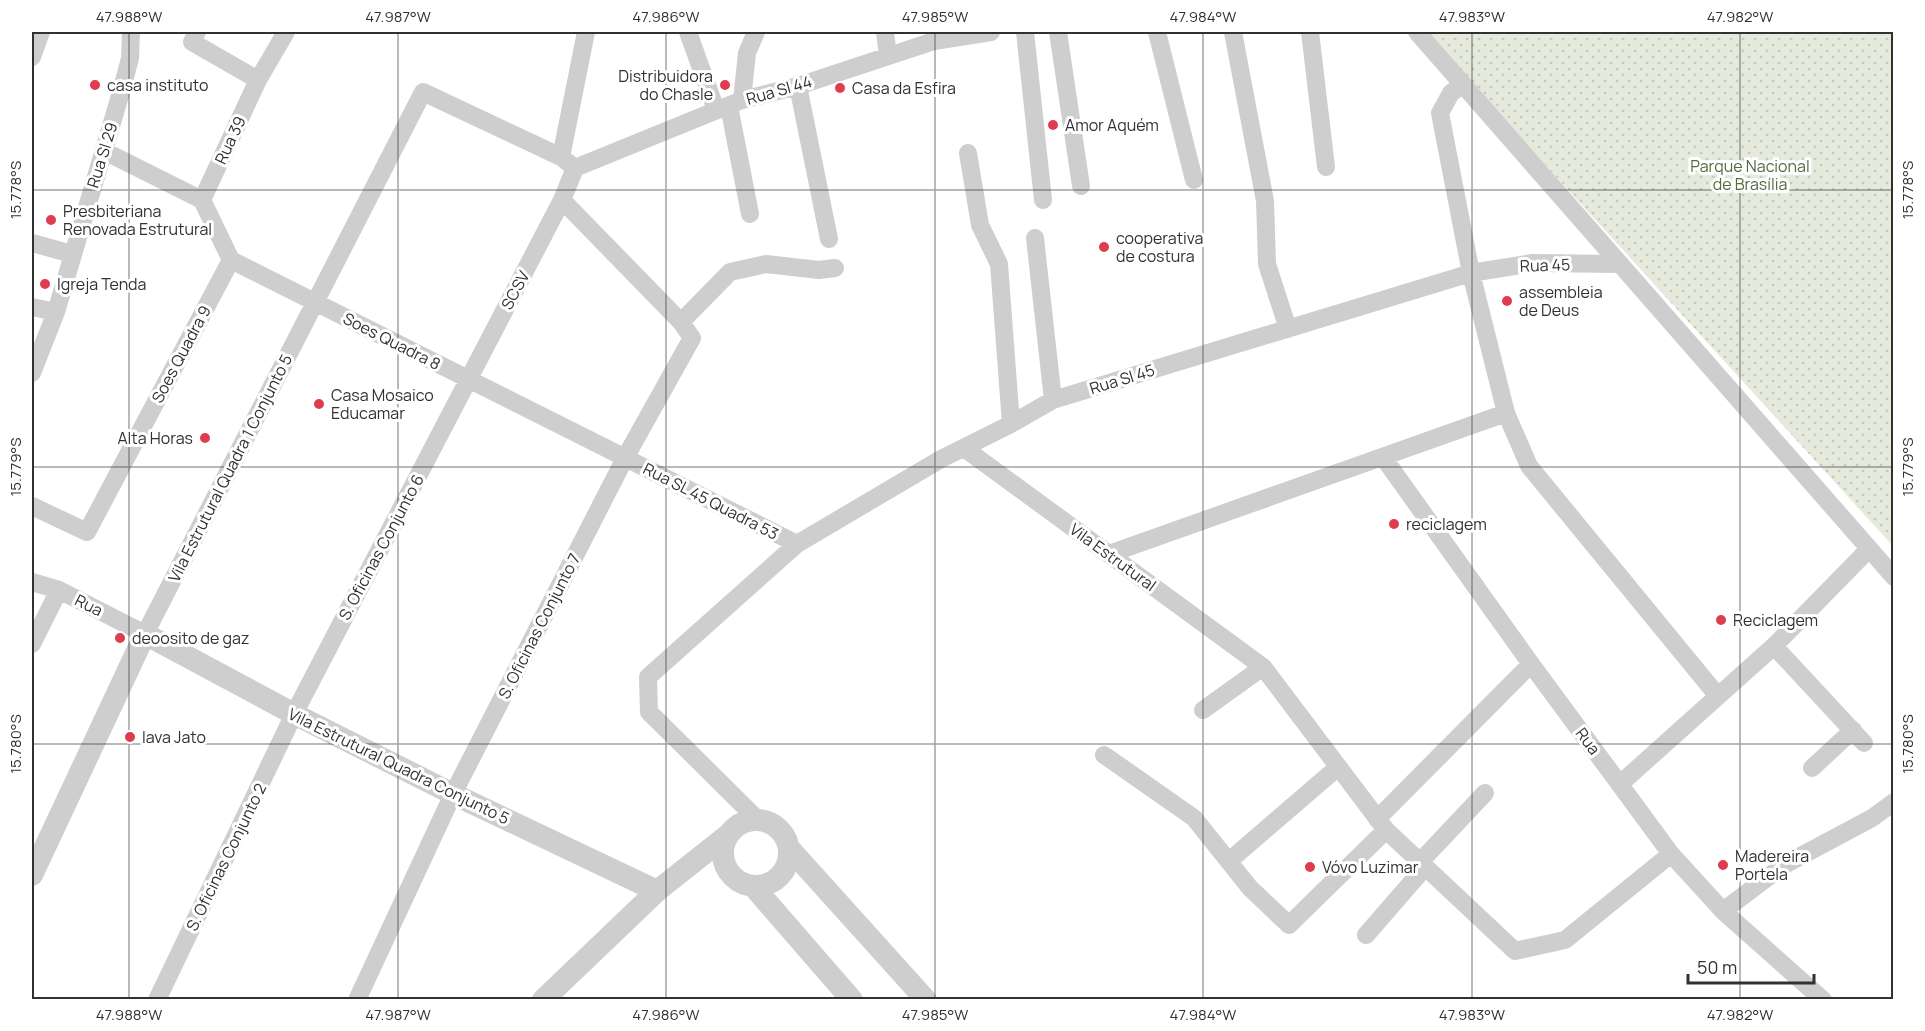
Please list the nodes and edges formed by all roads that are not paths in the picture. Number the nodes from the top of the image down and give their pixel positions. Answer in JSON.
{"nodes":[{"id":1,"x":41,"y":32,"type":"edge"},
{"id":2,"x":131,"y":32,"type":"edge"},
{"id":3,"x":196,"y":32,"type":"edge"},
{"id":4,"x":286,"y":32,"type":"edge"},
{"id":5,"x":586,"y":32,"type":"edge"},
{"id":6,"x":688,"y":32,"type":"edge"},
{"id":7,"x":756,"y":32,"type":"edge"},
{"id":8,"x":885,"y":32,"type":"edge"},
{"id":9,"x":991,"y":32,"type":"edge"},
{"id":10,"x":1025,"y":32,"type":"edge"},
{"id":11,"x":1058,"y":32,"type":"edge"},
{"id":12,"x":1157,"y":32,"type":"edge"},
{"id":13,"x":1233,"y":32,"type":"edge"},
{"id":14,"x":1310,"y":32,"type":"edge"},
{"id":15,"x":1417,"y":32,"type":"edge"},
{"id":16,"x":888,"y":56,"type":"junction"},
{"id":17,"x":32,"y":57,"type":"edge"},
{"id":18,"x":258,"y":80,"type":"junction"},
{"id":19,"x":1462,"y":84,"type":"junction"},
{"id":20,"x":798,"y":86,"type":"junction"},
{"id":21,"x":729,"y":106,"type":"junction"},
{"id":22,"x":104,"y":151,"type":"junction"},
{"id":23,"x":968,"y":153,"type":"dead end"},
{"id":24,"x":568,"y":162,"type":"junction"},
{"id":25,"x":1326,"y":167,"type":"dead end"},
{"id":26,"x":1194,"y":180,"type":"dead end"},
{"id":27,"x":1081,"y":186,"type":"dead end"},
{"id":28,"x":202,"y":200,"type":"junction"},
{"id":29,"x":562,"y":200,"type":"junction"},
{"id":30,"x":1043,"y":200,"type":"dead end"},
{"id":31,"x":750,"y":214,"type":"dead end"},
{"id":32,"x":1035,"y":238,"type":"dead end"},
{"id":33,"x":829,"y":239,"type":"dead end"},
{"id":34,"x":32,"y":243,"type":"edge"},
{"id":35,"x":72,"y":254,"type":"junction"},
{"id":36,"x":231,"y":260,"type":"junction"},
{"id":37,"x":1620,"y":264,"type":"junction"},
{"id":38,"x":835,"y":268,"type":"dead end"},
{"id":39,"x":1471,"y":273,"type":"junction"},
{"id":40,"x":316,"y":303,"type":"junction"},
{"id":41,"x":32,"y":307,"type":"edge"},
{"id":42,"x":56,"y":312,"type":"junction"},
{"id":43,"x":681,"y":322,"type":"junction"},
{"id":44,"x":1288,"y":329,"type":"junction"},
{"id":45,"x":32,"y":373,"type":"edge"},
{"id":46,"x":469,"y":380,"type":"junction"},
{"id":47,"x":1053,"y":400,"type":"junction"},
{"id":48,"x":1506,"y":413,"type":"junction"},
{"id":49,"x":1011,"y":424,"type":"junction"},
{"id":50,"x":964,"y":448,"type":"junction"},
{"id":51,"x":1383,"y":457,"type":"junction"},
{"id":52,"x":625,"y":458,"type":"junction"},
{"id":53,"x":32,"y":506,"type":"edge"},
{"id":54,"x":797,"y":544,"type":"junction"},
{"id":55,"x":1869,"y":549,"type":"junction"},
{"id":56,"x":1109,"y":554,"type":"junction"},
{"id":57,"x":1893,"y":577,"type":"edge"},
{"id":58,"x":32,"y":582,"type":"edge"},
{"id":59,"x":59,"y":590,"type":"junction"},
{"id":60,"x":145,"y":634,"type":"junction"},
{"id":61,"x":32,"y":644,"type":"edge"},
{"id":62,"x":1774,"y":646,"type":"junction"},
{"id":63,"x":1531,"y":664,"type":"junction"},
{"id":64,"x":1263,"y":667,"type":"junction"},
{"id":65,"x":1716,"y":695,"type":"junction"},
{"id":66,"x":1203,"y":710,"type":"dead end"},
{"id":67,"x":294,"y":714,"type":"junction"},
{"id":68,"x":1104,"y":755,"type":"dead end"},
{"id":69,"x":1337,"y":768,"type":"junction"},
{"id":70,"x":1812,"y":768,"type":"dead end"},
{"id":71,"x":1620,"y":784,"type":"junction"},
{"id":72,"x":1485,"y":793,"type":"dead end"},
{"id":73,"x":453,"y":794,"type":"junction"},
{"id":74,"x":1893,"y":802,"type":"edge"},
{"id":75,"x":758,"y":820,"type":"junction"},
{"id":76,"x":1382,"y":824,"type":"junction"},
{"id":77,"x":729,"y":834,"type":"junction"},
{"id":78,"x":789,"y":848,"type":"junction"},
{"id":79,"x":1671,"y":854,"type":"junction"},
{"id":80,"x":1229,"y":861,"type":"junction"},
{"id":81,"x":1423,"y":864,"type":"junction"},
{"id":82,"x":680,"y":873,"type":"junction"},
{"id":83,"x":32,"y":874,"type":"edge"},
{"id":84,"x":743,"y":882,"type":"junction"},
{"id":85,"x":657,"y":891,"type":"junction"},
{"id":86,"x":1724,"y":911,"type":"junction"},
{"id":87,"x":1366,"y":935,"type":"dead end"},
{"id":88,"x":157,"y":999,"type":"edge"},
{"id":89,"x":357,"y":999,"type":"edge"},
{"id":90,"x":543,"y":999,"type":"edge"},
{"id":91,"x":852,"y":999,"type":"edge"},
{"id":92,"x":926,"y":999,"type":"edge"},
{"id":93,"x":1823,"y":999,"type":"edge"}],
"edges":[{"from":1,"to":17,"type":"street"},
{"from":2,"to":22,"type":"street","name":"Rua Sl 29"},
{"from":3,"to":18,"type":"street"},
{"from":4,"to":18,"type":"street","name":"Rua 39"},
{"from":5,"to":24,"type":"street","name":"SCSV"},
{"from":6,"to":21,"type":"street"},
{"from":7,"to":21,"type":"street"},
{"from":8,"to":16,"type":"street"},
{"from":9,"to":16,"type":"street","name":"Rua Sl 44"},
{"from":10,"to":30,"type":"street"},
{"from":11,"to":27,"type":"street"},
{"from":12,"to":26,"type":"street"},
{"from":13,"to":44,"type":"street"},
{"from":14,"to":25,"type":"street"},
{"from":15,"to":19,"type":"street"},
{"from":16,"to":20,"type":"street","name":"Rua Sl 44"},
{"from":18,"to":28,"type":"street","name":"Rua 39"},
{"from":19,"to":37,"type":"street"},
{"from":19,"to":39,"type":"street"},
{"from":20,"to":21,"type":"street","name":"Rua Sl 44"},
{"from":20,"to":33,"type":"street"},
{"from":21,"to":24,"type":"street","name":"Rua Sl 44"},
{"from":21,"to":31,"type":"street"},
{"from":22,"to":28,"type":"street"},
{"from":22,"to":35,"type":"street","name":"Rua Sl 29"},
{"from":23,"to":49,"type":"street"},
{"from":24,"to":29,"type":"street","name":"SCSV"},
{"from":24,"to":40,"type":"street","name":"Vila Estrutural Quadra 1 Conjunto 5"},
{"from":28,"to":36,"type":"street"},
{"from":29,"to":43,"type":"street"},
{"from":29,"to":46,"type":"street","name":"SCSV"},
{"from":32,"to":47,"type":"street"},
{"from":34,"to":35,"type":"street"},
{"from":35,"to":42,"type":"street","name":"Rua Sl 29"},
{"from":36,"to":40,"type":"street"},
{"from":36,"to":53,"type":"street","name":"Soes Quadra 9"},
{"from":37,"to":39,"type":"street","name":"Rua 45"},
{"from":37,"to":55,"type":"street"},
{"from":38,"to":43,"type":"street"},
{"from":39,"to":44,"type":"street","name":"Rua Sl 45"},
{"from":39,"to":48,"type":"street"},
{"from":40,"to":46,"type":"street","name":"Soes Quadra 8"},
{"from":40,"to":60,"type":"street","name":"Vila Estrutural Quadra 1 Conjunto 5"},
{"from":41,"to":42,"type":"street"},
{"from":42,"to":45,"type":"street","name":"Rua Sl 29"},
{"from":43,"to":52,"type":"street","name":"S. Oficinas Conjunto 7"},
{"from":44,"to":47,"type":"street","name":"Rua Sl 45"},
{"from":46,"to":52,"type":"street","name":"Soes Quadra 8"},
{"from":46,"to":67,"type":"street","name":"S. Oficinas Conjunto 6"},
{"from":47,"to":49,"type":"street","name":"Rua Sl 45"},
{"from":48,"to":51,"type":"street"},
{"from":48,"to":65,"type":"street"},
{"from":49,"to":50,"type":"street","name":"Rua Sl 45"},
{"from":50,"to":54,"type":"street","name":"Rua Sl 45"},
{"from":50,"to":56,"type":"street","name":"Vila Estrutural"},
{"from":51,"to":56,"type":"street"},
{"from":51,"to":63,"type":"street","name":"Rua"},
{"from":52,"to":54,"type":"street","name":"Rua SL 45 Quadra 53"},
{"from":52,"to":73,"type":"street","name":"S. Oficinas Conjunto 7"},
{"from":54,"to":75,"type":"street","name":"Rua Sl 45"},
{"from":55,"to":57,"type":"street"},
{"from":55,"to":62,"type":"street"},
{"from":56,"to":64,"type":"street","name":"Vila Estrutural"},
{"from":58,"to":59,"type":"street","name":"Rua"},
{"from":59,"to":60,"type":"street","name":"Rua"},
{"from":59,"to":61,"type":"street"},
{"from":60,"to":67,"type":"street","name":"Vila Estrutural Quadra Conjunto 5"},
{"from":60,"to":83,"type":"street"},
{"from":62,"to":65,"type":"street"},
{"from":62,"to":70,"type":"street"},
{"from":63,"to":71,"type":"street","name":"Rua"},
{"from":63,"to":76,"type":"street"},
{"from":64,"to":66,"type":"street"},
{"from":64,"to":69,"type":"street","name":"Vila Estrutural"},
{"from":65,"to":71,"type":"street"},
{"from":67,"to":73,"type":"street","name":"Vila Estrutural Quadra Conjunto 5"},
{"from":67,"to":88,"type":"street","name":"S. Oficinas Conjunto 2"},
{"from":68,"to":80,"type":"street"},
{"from":69,"to":76,"type":"street","name":"Vila Estrutural"},
{"from":69,"to":80,"type":"street"},
{"from":71,"to":79,"type":"street","name":"Rua"},
{"from":72,"to":81,"type":"street"},
{"from":73,"to":85,"type":"street","name":"Vila Estrutural Quadra Conjunto 5"},
{"from":73,"to":89,"type":"street","name":"S. Oficinas Conjunto 7"},
{"from":74,"to":86,"type":"street"},
{"from":75,"to":77,"type":"street"},
{"from":75,"to":78,"type":"street"},
{"from":76,"to":80,"type":"street"},
{"from":76,"to":81,"type":"street","name":"Vila Estrutural"},
{"from":77,"to":82,"type":"street"},
{"from":77,"to":84,"type":"street"},
{"from":78,"to":84,"type":"street"},
{"from":78,"to":92,"type":"street"},
{"from":79,"to":81,"type":"street","name":"Vila Estrutural"},
{"from":79,"to":86,"type":"street","name":"Rua"},
{"from":81,"to":87,"type":"street"},
{"from":82,"to":84,"type":"street"},
{"from":82,"to":85,"type":"street"},
{"from":84,"to":91,"type":"street"},
{"from":85,"to":90,"type":"street"},
{"from":86,"to":93,"type":"street","name":"Rua"}]}
